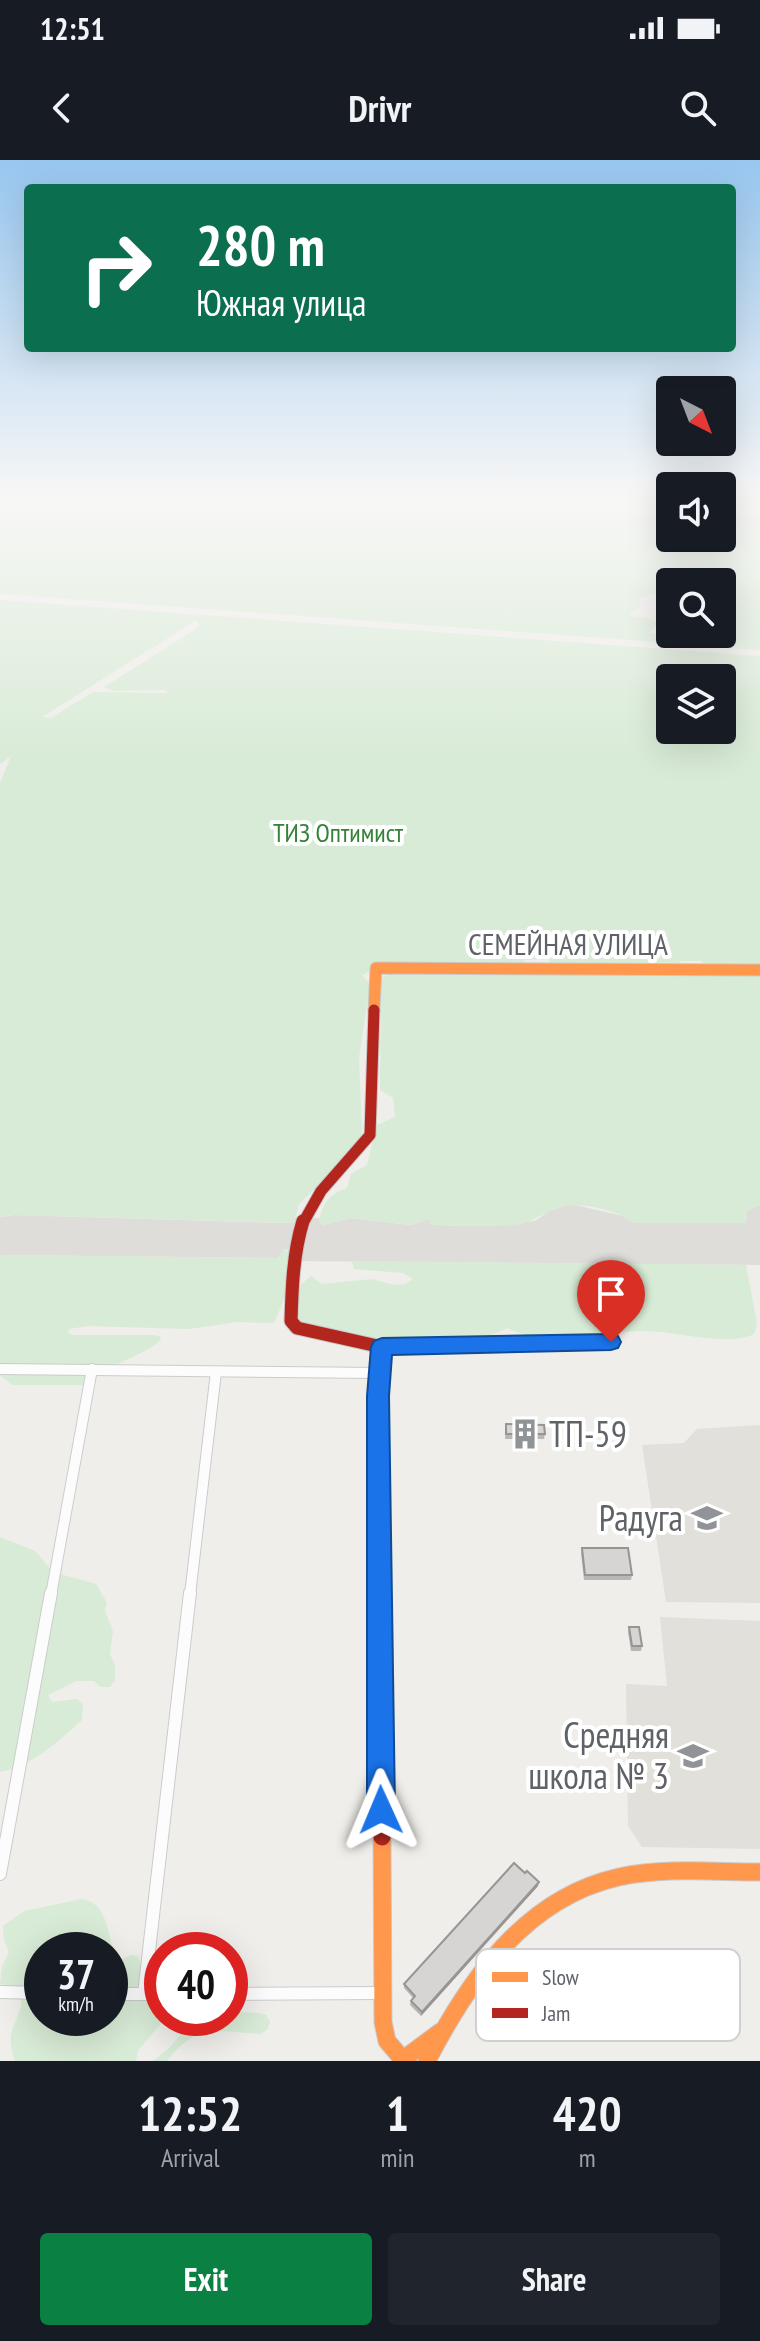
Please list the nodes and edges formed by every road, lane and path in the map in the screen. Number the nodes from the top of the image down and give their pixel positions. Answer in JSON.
{"nodes":[{"id":1,"x":760,"y":970,"type":"edge"},
{"id":2,"x":611,"y":1342,"type":"dead end"},
{"id":3,"x":382,"y":1347,"type":"junction"},
{"id":4,"x":0,"y":1369,"type":"edge"},
{"id":5,"x":92,"y":1369,"type":"junction"},
{"id":6,"x":216,"y":1372,"type":"junction"},
{"id":7,"x":378,"y":1373,"type":"junction"},
{"id":8,"x":760,"y":1872,"type":"edge"},
{"id":9,"x":0,"y":1874,"type":"edge"},
{"id":10,"x":151,"y":1932,"type":"edge"},
{"id":11,"x":503,"y":1949,"type":"edge"},
{"id":12,"x":476,"y":1984,"type":"edge"},
{"id":13,"x":0,"y":1992,"type":"edge"},
{"id":14,"x":24,"y":1993,"type":"edge"},
{"id":15,"x":382,"y":1993,"type":"junction"},
{"id":16,"x":128,"y":1994,"type":"edge"},
{"id":17,"x":144,"y":1994,"type":"edge"},
{"id":18,"x":248,"y":1994,"type":"edge"},
{"id":19,"x":440,"y":2032,"type":"junction"},
{"id":20,"x":402,"y":2061,"type":"edge"},
{"id":21,"x":427,"y":2061,"type":"edge"}],
"edges":[{"from":1,"to":3,"type":"street","name":"СЕМЕЙНАЯ УЛИЦА"},
{"from":2,"to":3,"type":"street"},
{"from":3,"to":7,"type":"street"},
{"from":4,"to":5,"type":"street"},
{"from":5,"to":6,"type":"street"},
{"from":5,"to":9,"type":"street"},
{"from":6,"to":7,"type":"street"},
{"from":6,"to":10,"type":"street"},
{"from":7,"to":15,"type":"street"},
{"from":8,"to":11,"type":"street"},
{"from":12,"to":19,"type":"street"},
{"from":13,"to":14,"type":"street"},
{"from":15,"to":18,"type":"street"},
{"from":15,"to":20,"type":"street"},
{"from":16,"to":17,"type":"street"},
{"from":19,"to":20,"type":"street"},
{"from":19,"to":21,"type":"street"}]}
